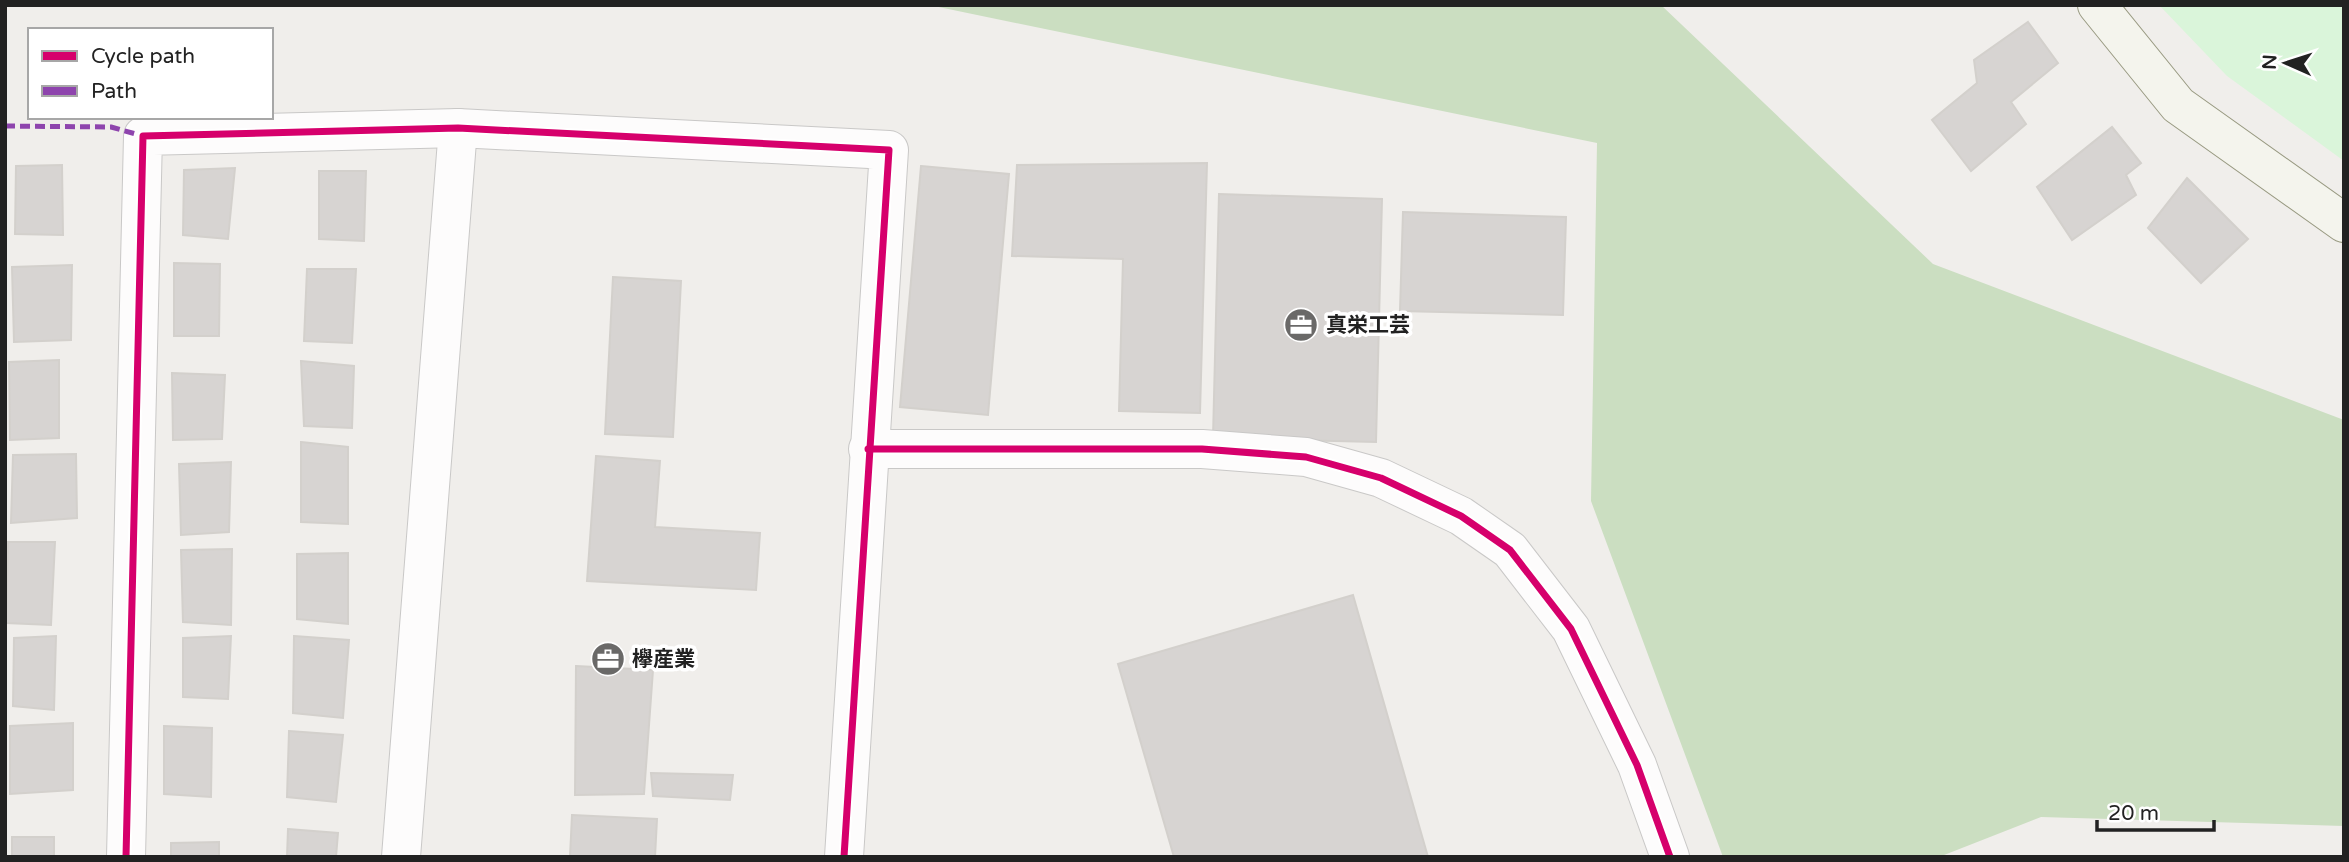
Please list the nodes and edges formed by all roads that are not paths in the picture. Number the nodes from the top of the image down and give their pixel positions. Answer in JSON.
{"nodes":[{"id":1,"x":2097,"y":5,"type":"edge"},
{"id":2,"x":458,"y":128,"type":"junction"},
{"id":3,"x":2344,"y":223,"type":"edge"},
{"id":4,"x":868,"y":449,"type":"junction"},
{"id":5,"x":127,"y":857,"type":"edge"},
{"id":6,"x":401,"y":857,"type":"edge"},
{"id":7,"x":844,"y":857,"type":"edge"},
{"id":8,"x":1670,"y":857,"type":"edge"}],
"edges":[{"from":1,"to":3,"type":"street"},
{"from":2,"to":4,"type":"street"},
{"from":2,"to":5,"type":"street"},
{"from":2,"to":6,"type":"street"},
{"from":4,"to":7,"type":"street"},
{"from":4,"to":8,"type":"street"}]}
